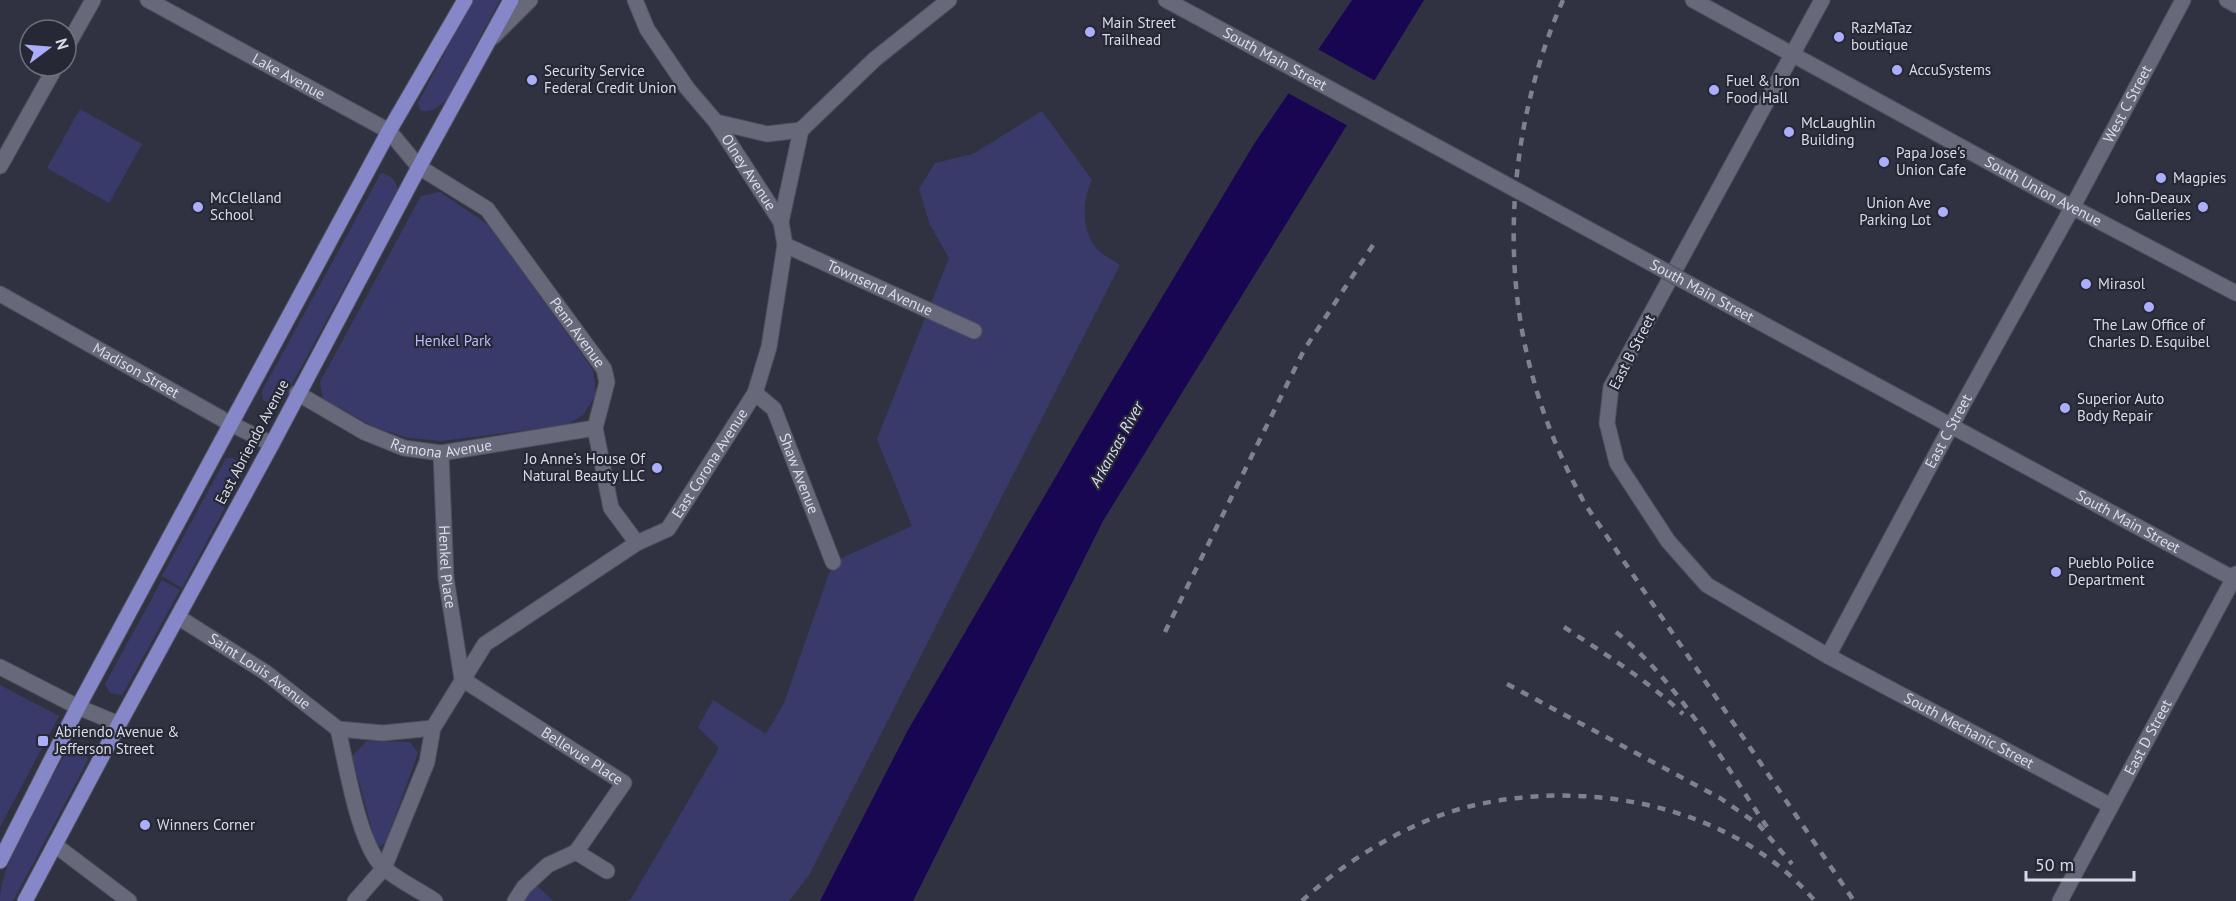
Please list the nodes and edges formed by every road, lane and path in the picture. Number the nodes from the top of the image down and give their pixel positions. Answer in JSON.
{"nodes":[{"id":1,"x":93,"y":0,"type":"edge"},
{"id":2,"x":148,"y":0,"type":"edge"},
{"id":3,"x":465,"y":0,"type":"edge"},
{"id":4,"x":512,"y":0,"type":"edge"},
{"id":5,"x":530,"y":0,"type":"edge"},
{"id":6,"x":634,"y":0,"type":"edge"},
{"id":7,"x":949,"y":0,"type":"edge"},
{"id":8,"x":1167,"y":0,"type":"edge"},
{"id":9,"x":1694,"y":0,"type":"edge"},
{"id":10,"x":1822,"y":0,"type":"edge"},
{"id":11,"x":2182,"y":0,"type":"edge"},
{"id":12,"x":2227,"y":0,"type":"edge"},
{"id":13,"x":2236,"y":5,"type":"edge"},
{"id":14,"x":78,"y":27,"type":"edge"},
{"id":15,"x":491,"y":39,"type":"junction"},
{"id":16,"x":1793,"y":56,"type":"junction"},
{"id":17,"x":49,"y":78,"type":"edge"},
{"id":18,"x":716,"y":122,"type":"junction"},
{"id":19,"x":801,"y":130,"type":"junction"},
{"id":20,"x":389,"y":131,"type":"junction"},
{"id":21,"x":0,"y":166,"type":"edge"},
{"id":22,"x":419,"y":166,"type":"junction"},
{"id":23,"x":2072,"y":208,"type":"junction"},
{"id":24,"x":781,"y":222,"type":"junction"},
{"id":25,"x":785,"y":245,"type":"junction"},
{"id":26,"x":2236,"y":293,"type":"edge"},
{"id":27,"x":0,"y":294,"type":"edge"},
{"id":28,"x":974,"y":331,"type":"dead end"},
{"id":29,"x":297,"y":393,"type":"junction"},
{"id":30,"x":755,"y":393,"type":"junction"},
{"id":31,"x":231,"y":424,"type":"junction"},
{"id":32,"x":1952,"y":426,"type":"junction"},
{"id":33,"x":595,"y":428,"type":"junction"},
{"id":34,"x":272,"y":444,"type":"junction"},
{"id":35,"x":441,"y":453,"type":"junction"},
{"id":36,"x":637,"y":543,"type":"junction"},
{"id":37,"x":833,"y":562,"type":"dead end"},
{"id":38,"x":2235,"y":578,"type":"edge"},
{"id":39,"x":178,"y":617,"type":"junction"},
{"id":40,"x":1828,"y":656,"type":"junction"},
{"id":41,"x":0,"y":667,"type":"edge"},
{"id":42,"x":462,"y":679,"type":"junction"},
{"id":43,"x":78,"y":708,"type":"junction"},
{"id":44,"x":119,"y":724,"type":"junction"},
{"id":45,"x":433,"y":728,"type":"junction"},
{"id":46,"x":338,"y":729,"type":"junction"},
{"id":47,"x":2111,"y":806,"type":"junction"},
{"id":48,"x":55,"y":845,"type":"junction"},
{"id":49,"x":576,"y":852,"type":"junction"},
{"id":50,"x":0,"y":861,"type":"edge"},
{"id":51,"x":384,"y":868,"type":"junction"},
{"id":52,"x":607,"y":871,"type":"dead end"},
{"id":53,"x":25,"y":901,"type":"edge"},
{"id":54,"x":129,"y":901,"type":"edge"},
{"id":55,"x":355,"y":901,"type":"edge"},
{"id":56,"x":435,"y":901,"type":"edge"},
{"id":57,"x":515,"y":901,"type":"edge"},
{"id":58,"x":2060,"y":901,"type":"edge"}],
"edges":[{"from":1,"to":14,"type":"street"},
{"from":2,"to":20,"type":"street","name":"Lake Avenue"},
{"from":3,"to":20,"type":"main road","name":"East Abriendo Avenue"},
{"from":4,"to":15,"type":"main road","name":"East Abriendo Avenue"},
{"from":5,"to":15,"type":"street"},
{"from":6,"to":18,"type":"street","name":"Olney Avenue"},
{"from":7,"to":19,"type":"street"},
{"from":8,"to":32,"type":"street","name":"South Main Street","bridge":true},
{"from":9,"to":16,"type":"street","name":"South Union Avenue"},
{"from":10,"to":16,"type":"street","name":"East B Street"},
{"from":11,"to":23,"type":"street","name":"West C Street"},
{"from":12,"to":13,"type":"street"},
{"from":15,"to":22,"type":"main road","name":"East Abriendo Avenue"},
{"from":16,"to":23,"type":"street","name":"South Union Avenue"},
{"from":16,"to":40,"type":"street","name":"East B Street"},
{"from":17,"to":21,"type":"street"},
{"from":18,"to":19,"type":"street","name":"Olney Avenue"},
{"from":18,"to":24,"type":"street","name":"Olney Avenue"},
{"from":19,"to":24,"type":"street","name":"East Corona Avenue"},
{"from":20,"to":22,"type":"street","name":"Lake Avenue"},
{"from":20,"to":31,"type":"main road","name":"East Abriendo Avenue"},
{"from":22,"to":29,"type":"main road","name":"East Abriendo Avenue"},
{"from":22,"to":33,"type":"street","name":"Penn Avenue"},
{"from":23,"to":26,"type":"street","name":"South Union Avenue"},
{"from":23,"to":32,"type":"street","name":"East C Street"},
{"from":24,"to":25,"type":"street","name":"East Corona Avenue"},
{"from":25,"to":28,"type":"street","name":"Townsend Avenue"},
{"from":25,"to":30,"type":"street","name":"East Corona Avenue"},
{"from":27,"to":31,"type":"street","name":"Madison Street"},
{"from":29,"to":34,"type":"main road","name":"East Abriendo Avenue"},
{"from":29,"to":35,"type":"street","name":"Ramona Avenue"},
{"from":30,"to":36,"type":"street","name":"East Corona Avenue"},
{"from":30,"to":37,"type":"street","name":"Shaw Avenue"},
{"from":31,"to":34,"type":"street","name":"Madison Street"},
{"from":31,"to":43,"type":"main road","name":"East Abriendo Avenue"},
{"from":32,"to":38,"type":"street","name":"South Main Street"},
{"from":32,"to":40,"type":"street","name":"East C Street"},
{"from":33,"to":35,"type":"street","name":"Ramona Avenue"},
{"from":33,"to":36,"type":"street","name":"Penn Avenue"},
{"from":34,"to":39,"type":"main road","name":"East Abriendo Avenue"},
{"from":35,"to":42,"type":"street","name":"Henkel Place"},
{"from":36,"to":42,"type":"street","name":"East Corona Avenue"},
{"from":38,"to":47,"type":"street","name":"East D Street"},
{"from":39,"to":44,"type":"main road","name":"East Abriendo Avenue"},
{"from":39,"to":46,"type":"street","name":"Saint Louis Avenue"},
{"from":40,"to":47,"type":"street","name":"South Mechanic Street"},
{"from":41,"to":43,"type":"street"},
{"from":42,"to":45,"type":"street","name":"East Corona Avenue"},
{"from":42,"to":49,"type":"street","name":"Bellevue Place"},
{"from":43,"to":44,"type":"street"},
{"from":43,"to":50,"type":"main road","name":"East Abriendo Avenue"},
{"from":44,"to":48,"type":"main road","name":"East Abriendo Avenue"},
{"from":45,"to":46,"type":"street"},
{"from":45,"to":51,"type":"street","name":"East Corona Avenue"},
{"from":46,"to":51,"type":"street"},
{"from":47,"to":58,"type":"street","name":"East D Street"},
{"from":48,"to":53,"type":"main road","name":"East Abriendo Avenue"},
{"from":48,"to":54,"type":"street"},
{"from":49,"to":52,"type":"street"},
{"from":49,"to":57,"type":"street"},
{"from":51,"to":55,"type":"street","name":"East Corona Avenue"},
{"from":51,"to":56,"type":"street"}]}
